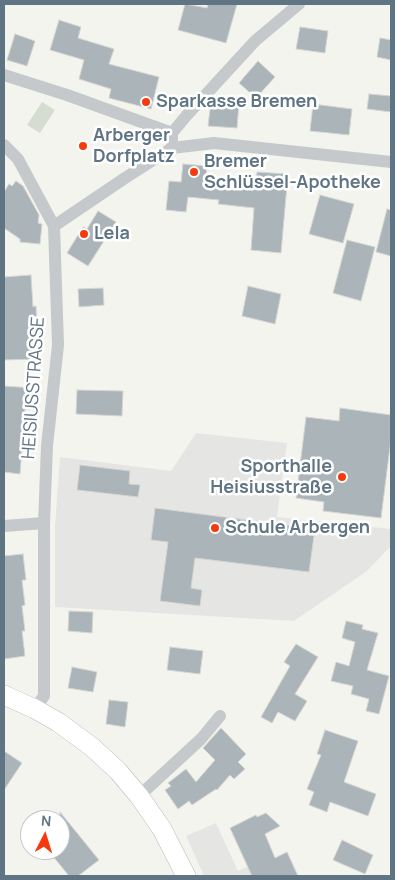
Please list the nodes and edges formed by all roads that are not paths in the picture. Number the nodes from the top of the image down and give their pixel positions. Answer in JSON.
{"nodes":[{"id":1,"x":299,"y":4,"type":"edge"},
{"id":2,"x":4,"y":75,"type":"edge"},
{"id":3,"x":172,"y":133,"type":"junction"},
{"id":4,"x":4,"y":145,"type":"edge"},
{"id":5,"x":172,"y":148,"type":"junction"},
{"id":6,"x":391,"y":162,"type":"edge"},
{"id":7,"x":54,"y":226,"type":"junction"},
{"id":8,"x":44,"y":523,"type":"junction"},
{"id":9,"x":4,"y":526,"type":"edge"},
{"id":10,"x":4,"y":695,"type":"edge"},
{"id":11,"x":35,"y":709,"type":"junction"},
{"id":12,"x":220,"y":716,"type":"dead end"},
{"id":13,"x":139,"y":796,"type":"junction"},
{"id":14,"x":186,"y":876,"type":"edge"}],
"edges":[{"from":1,"to":3,"type":"street"},
{"from":2,"to":3,"type":"street"},
{"from":3,"to":5,"type":"street"},
{"from":4,"to":7,"type":"street"},
{"from":5,"to":6,"type":"street"},
{"from":5,"to":7,"type":"street"},
{"from":7,"to":8,"type":"street","name":"HEISIUSSTRASSE"},
{"from":8,"to":9,"type":"street"},
{"from":8,"to":11,"type":"street","name":"HEISIUSSTRASSE"},
{"from":10,"to":11,"type":"main road"},
{"from":11,"to":13,"type":"main road"},
{"from":12,"to":13,"type":"street"},
{"from":13,"to":14,"type":"main road"}]}
